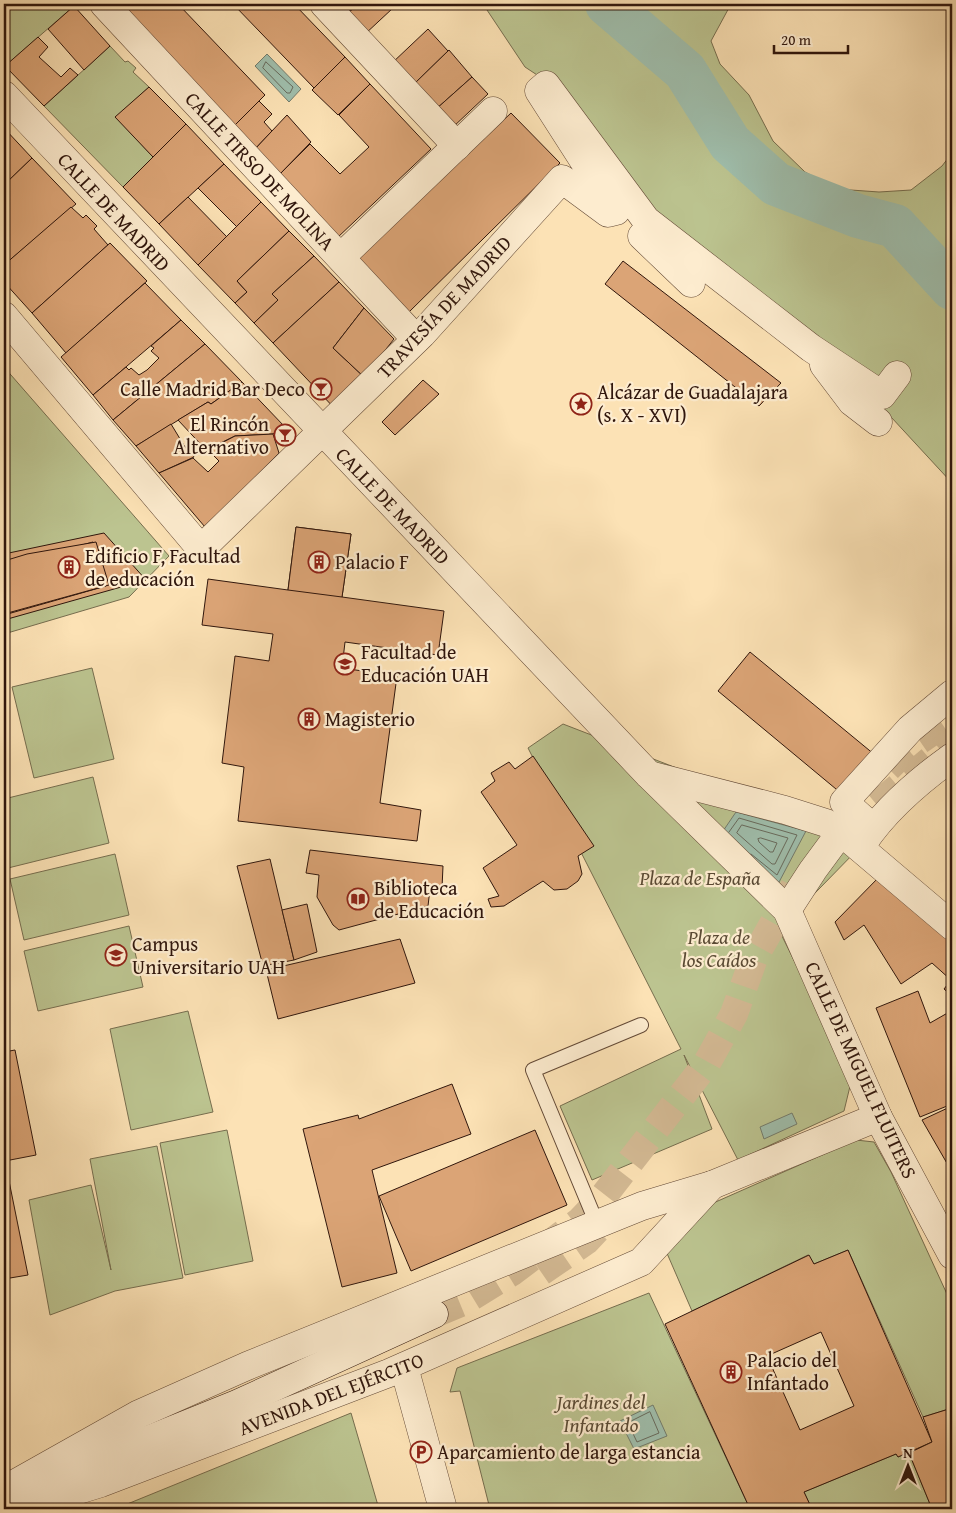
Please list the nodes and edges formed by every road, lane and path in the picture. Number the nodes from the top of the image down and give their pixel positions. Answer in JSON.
{"nodes":[{"id":1,"x":104,"y":4,"type":"edge"},
{"id":2,"x":324,"y":4,"type":"edge"},
{"id":3,"x":4,"y":95,"type":"edge"},
{"id":4,"x":493,"y":111,"type":"dead end"},
{"id":5,"x":457,"y":146,"type":"junction"},
{"id":6,"x":616,"y":211,"type":"junction"},
{"id":7,"x":341,"y":257,"type":"junction"},
{"id":8,"x":691,"y":283,"type":"dead end"},
{"id":9,"x":4,"y":316,"type":"edge"},
{"id":10,"x":419,"y":336,"type":"junction"},
{"id":11,"x":811,"y":348,"type":"junction"},
{"id":12,"x":897,"y":375,"type":"dead end"},
{"id":13,"x":878,"y":422,"type":"dead end"},
{"id":14,"x":323,"y":432,"type":"junction"},
{"id":15,"x":952,"y":694,"type":"edge"},
{"id":16,"x":952,"y":757,"type":"edge"},
{"id":17,"x":649,"y":775,"type":"junction"},
{"id":18,"x":850,"y":833,"type":"junction"},
{"id":19,"x":783,"y":906,"type":"junction"},
{"id":20,"x":952,"y":926,"type":"edge"},
{"id":21,"x":641,"y":1025,"type":"dead end"},
{"id":22,"x":878,"y":1117,"type":"junction"},
{"id":23,"x":712,"y":1185,"type":"junction"},
{"id":24,"x":623,"y":1214,"type":"junction"},
{"id":25,"x":597,"y":1224,"type":"junction"},
{"id":26,"x":649,"y":1254,"type":"junction"},
{"id":27,"x":952,"y":1254,"type":"edge"},
{"id":28,"x":437,"y":1320,"type":"tunnel mouth"},
{"id":29,"x":404,"y":1367,"type":"junction"},
{"id":30,"x":4,"y":1490,"type":"edge"},
{"id":31,"x":4,"y":1498,"type":"edge"},
{"id":32,"x":4,"y":1509,"type":"edge"},
{"id":33,"x":443,"y":1509,"type":"edge"}],
"edges":[{"from":1,"to":7,"type":"street","name":"CALLE TIRSO DE MOLINA"},
{"from":2,"to":5,"type":"street"},
{"from":3,"to":14,"type":"street","name":"CALLE DE MADRID"},
{"from":4,"to":5,"type":"street"},
{"from":5,"to":7,"type":"street"},
{"from":6,"to":8,"type":"street"},
{"from":6,"to":10,"type":"street","name":"TRAVESÍA DE MADRID"},
{"from":6,"to":11,"type":"street"},
{"from":7,"to":10,"type":"street","name":"CALLE TIRSO DE MOLINA"},
{"from":9,"to":14,"type":"street","name":"TRAVESÍA DE MADRID"},
{"from":10,"to":14,"type":"street","name":"TRAVESÍA DE MADRID"},
{"from":11,"to":12,"type":"street"},
{"from":11,"to":13,"type":"street"},
{"from":14,"to":17,"type":"street","name":"CALLE DE MADRID"},
{"from":15,"to":18,"type":"street"},
{"from":16,"to":18,"type":"street"},
{"from":17,"to":18,"type":"street"},
{"from":17,"to":19,"type":"street","name":"CALLE DE MADRID"},
{"from":18,"to":19,"type":"street"},
{"from":18,"to":20,"type":"street"},
{"from":19,"to":22,"type":"street","name":"CALLE DE MIGUEL FLUITERS"},
{"from":21,"to":25,"type":"lane"},
{"from":22,"to":23,"type":"street","name":"AVENIDA DEL EJÉRCITO"},
{"from":22,"to":27,"type":"street","name":"CALLE DE MIGUEL FLUITERS"},
{"from":23,"to":24,"type":"street","name":"AVENIDA DEL EJÉRCITO"},
{"from":23,"to":26,"type":"street","name":"AVENIDA DEL EJÉRCITO"},
{"from":24,"to":25,"type":"street","name":"AVENIDA DEL EJÉRCITO"},
{"from":24,"to":26,"type":"street"},
{"from":25,"to":30,"type":"street","name":"AVENIDA DEL EJÉRCITO"},
{"from":26,"to":29,"type":"street","name":"AVENIDA DEL EJÉRCITO"},
{"from":28,"to":31,"type":"street","name":"AVENIDA DEL EJÉRCITO"},
{"from":29,"to":32,"type":"street","name":"AVENIDA DEL EJÉRCITO"},
{"from":29,"to":33,"type":"street"}]}
